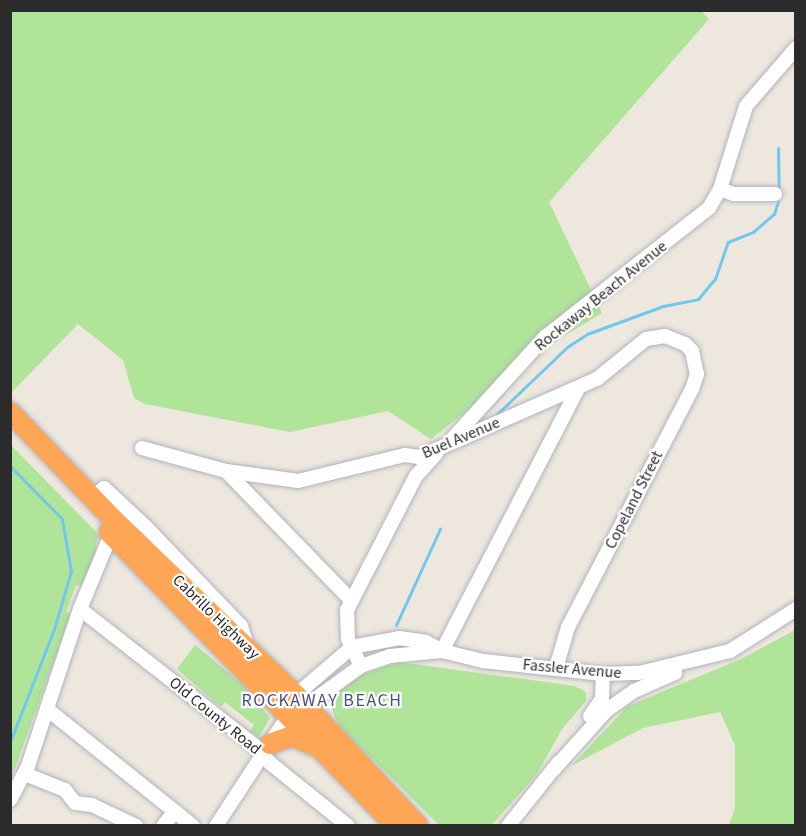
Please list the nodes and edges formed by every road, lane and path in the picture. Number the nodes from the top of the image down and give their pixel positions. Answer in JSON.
{"nodes":[{"id":1,"x":795,"y":48,"type":"edge"},
{"id":2,"x":720,"y":189,"type":"junction"},
{"id":3,"x":776,"y":194,"type":"dead end"},
{"id":4,"x":675,"y":340,"type":"joint"},
{"id":5,"x":579,"y":387,"type":"junction"},
{"id":6,"x":483,"y":408,"type":"junction"},
{"id":7,"x":10,"y":412,"type":"edge"},
{"id":8,"x":496,"y":423,"type":"junction"},
{"id":9,"x":10,"y":429,"type":"edge"},
{"id":10,"x":446,"y":445,"type":"junction"},
{"id":11,"x":142,"y":448,"type":"dead end"},
{"id":12,"x":226,"y":471,"type":"junction"},
{"id":13,"x":111,"y":534,"type":"junction"},
{"id":14,"x":351,"y":600,"type":"junction"},
{"id":15,"x":80,"y":609,"type":"junction"},
{"id":16,"x":795,"y":611,"type":"edge"},
{"id":17,"x":352,"y":647,"type":"junction"},
{"id":18,"x":442,"y":651,"type":"junction"},
{"id":19,"x":712,"y":657,"type":"junction"},
{"id":20,"x":361,"y":666,"type":"junction"},
{"id":21,"x":556,"y":668,"type":"junction"},
{"id":22,"x":603,"y":674,"type":"junction"},
{"id":23,"x":302,"y":701,"type":"junction"},
{"id":24,"x":47,"y":709,"type":"junction"},
{"id":25,"x":288,"y":716,"type":"junction"},
{"id":26,"x":266,"y":749,"type":"junction"},
{"id":27,"x":322,"y":750,"type":"junction"},
{"id":28,"x":554,"y":769,"type":"junction"},
{"id":29,"x":25,"y":774,"type":"junction"},
{"id":30,"x":11,"y":800,"type":"edge"},
{"id":31,"x":176,"y":811,"type":"junction"},
{"id":32,"x":136,"y":825,"type":"edge"},
{"id":33,"x":163,"y":825,"type":"edge"},
{"id":34,"x":193,"y":825,"type":"edge"},
{"id":35,"x":216,"y":825,"type":"edge"},
{"id":36,"x":348,"y":825,"type":"edge"},
{"id":37,"x":396,"y":825,"type":"edge"},
{"id":38,"x":418,"y":825,"type":"edge"},
{"id":39,"x":508,"y":825,"type":"edge"}],
"edges":[{"from":1,"to":2,"type":"street","name":"Rockaway Beach Avenue"},
{"from":2,"to":3,"type":"street"},
{"from":2,"to":6,"type":"street","name":"Rockaway Beach Avenue"},
{"from":4,"to":5,"type":"street","name":"Buel Avenue"},
{"from":4,"to":21,"type":"street","name":"Copeland Street"},
{"from":5,"to":8,"type":"street","name":"Buel Avenue"},
{"from":5,"to":18,"type":"street"},
{"from":6,"to":8,"type":"street"},
{"from":6,"to":10,"type":"street","name":"Rockaway Beach Avenue"},
{"from":7,"to":23,"type":"highway","name":"Cabrillo Highway"},
{"from":8,"to":10,"type":"street","name":"Buel Avenue"},
{"from":9,"to":13,"type":"highway","name":"Cabrillo Highway"},
{"from":10,"to":12,"type":"street","name":"Buel Avenue"},
{"from":10,"to":14,"type":"street","name":"Rockaway Beach Avenue"},
{"from":11,"to":12,"type":"street","name":"Buel Avenue"},
{"from":12,"to":14,"type":"street"},
{"from":13,"to":15,"type":"street"},
{"from":13,"to":25,"type":"highway","name":"Cabrillo Highway"},
{"from":14,"to":17,"type":"street","name":"Rockaway Beach Avenue"},
{"from":15,"to":24,"type":"street"},
{"from":15,"to":26,"type":"street","name":"Old County Road"},
{"from":16,"to":19,"type":"street","name":"Fassler Avenue"},
{"from":17,"to":18,"type":"street","name":"Fassler Avenue"},
{"from":17,"to":20,"type":"street","name":"Rockaway Beach Avenue"},
{"from":17,"to":23,"type":"street","name":"Fassler Avenue"},
{"from":18,"to":20,"type":"street","name":"Fassler Avenue"},
{"from":18,"to":21,"type":"street","name":"Fassler Avenue"},
{"from":19,"to":22,"type":"street","name":"Fassler Avenue"},
{"from":19,"to":28,"type":"street"},
{"from":20,"to":23,"type":"street","name":"Fassler Avenue"},
{"from":21,"to":22,"type":"street","name":"Fassler Avenue"},
{"from":22,"to":28,"type":"street"},
{"from":23,"to":25,"type":"street","name":"Fassler Avenue"},
{"from":23,"to":38,"type":"highway","name":"Cabrillo Highway"},
{"from":24,"to":29,"type":"street"},
{"from":24,"to":31,"type":"street"},
{"from":25,"to":26,"type":"street"},
{"from":25,"to":27,"type":"highway","name":"Cabrillo Highway"},
{"from":26,"to":27,"type":"highway"},
{"from":26,"to":35,"type":"street"},
{"from":26,"to":36,"type":"street","name":"Old County Road"},
{"from":27,"to":37,"type":"highway","name":"Cabrillo Highway"},
{"from":28,"to":39,"type":"street"},
{"from":29,"to":30,"type":"street"},
{"from":29,"to":32,"type":"street"},
{"from":31,"to":33,"type":"street"},
{"from":31,"to":34,"type":"street"}]}
